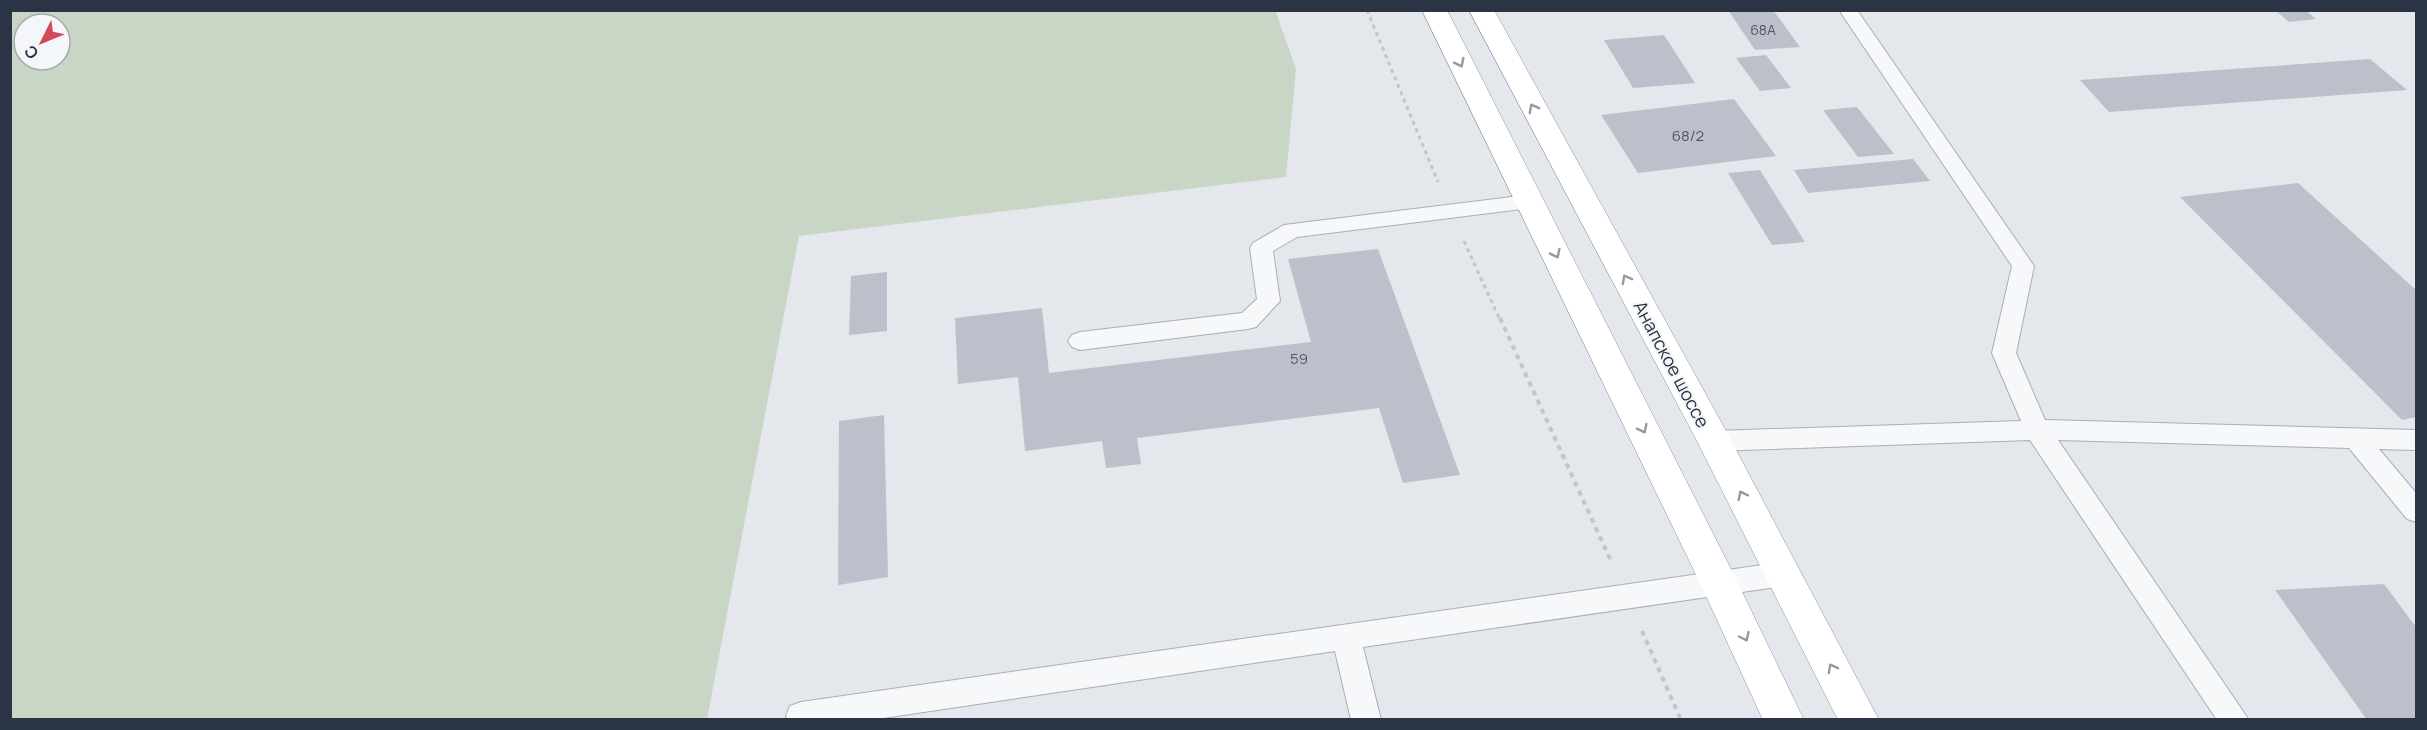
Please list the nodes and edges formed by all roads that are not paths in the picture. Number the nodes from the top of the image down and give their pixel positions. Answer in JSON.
{"nodes":[{"id":1,"x":1434,"y":10,"type":"edge"},
{"id":2,"x":1481,"y":10,"type":"edge"},
{"id":3,"x":1848,"y":10,"type":"edge"},
{"id":4,"x":1530,"y":202,"type":"junction"},
{"id":5,"x":1080,"y":341,"type":"dead end"},
{"id":6,"x":2037,"y":430,"type":"junction"},
{"id":7,"x":2356,"y":439,"type":"junction"},
{"id":8,"x":2416,"y":440,"type":"edge"},
{"id":9,"x":1714,"y":441,"type":"junction"},
{"id":10,"x":2416,"y":511,"type":"edge"},
{"id":11,"x":1783,"y":574,"type":"junction"},
{"id":12,"x":1720,"y":584,"type":"junction"},
{"id":13,"x":1346,"y":638,"type":"junction"},
{"id":14,"x":801,"y":717,"type":"dead end"},
{"id":15,"x":1366,"y":720,"type":"edge"},
{"id":16,"x":1784,"y":720,"type":"edge"},
{"id":17,"x":1859,"y":720,"type":"edge"},
{"id":18,"x":2234,"y":720,"type":"edge"}],
"edges":[{"from":1,"to":4,"type":"highway","one_way":true},
{"from":9,"to":2,"type":"highway","name":"Анапское шоссе","one_way":true},
{"from":3,"to":6,"type":"lane"},
{"from":4,"to":5,"type":"lane"},
{"from":4,"to":12,"type":"highway","one_way":true},
{"from":6,"to":7,"type":"lane"},
{"from":6,"to":9,"type":"lane"},
{"from":6,"to":18,"type":"lane"},
{"from":7,"to":8,"type":"lane"},
{"from":7,"to":10,"type":"lane"},
{"from":11,"to":9,"type":"highway","name":"Анапское шоссе","one_way":true},
{"from":11,"to":12,"type":"lane"},
{"from":17,"to":11,"type":"highway","name":"Анапское шоссе","one_way":true},
{"from":12,"to":13,"type":"lane"},
{"from":12,"to":16,"type":"highway","one_way":true},
{"from":13,"to":14,"type":"lane"},
{"from":13,"to":15,"type":"lane"}]}
